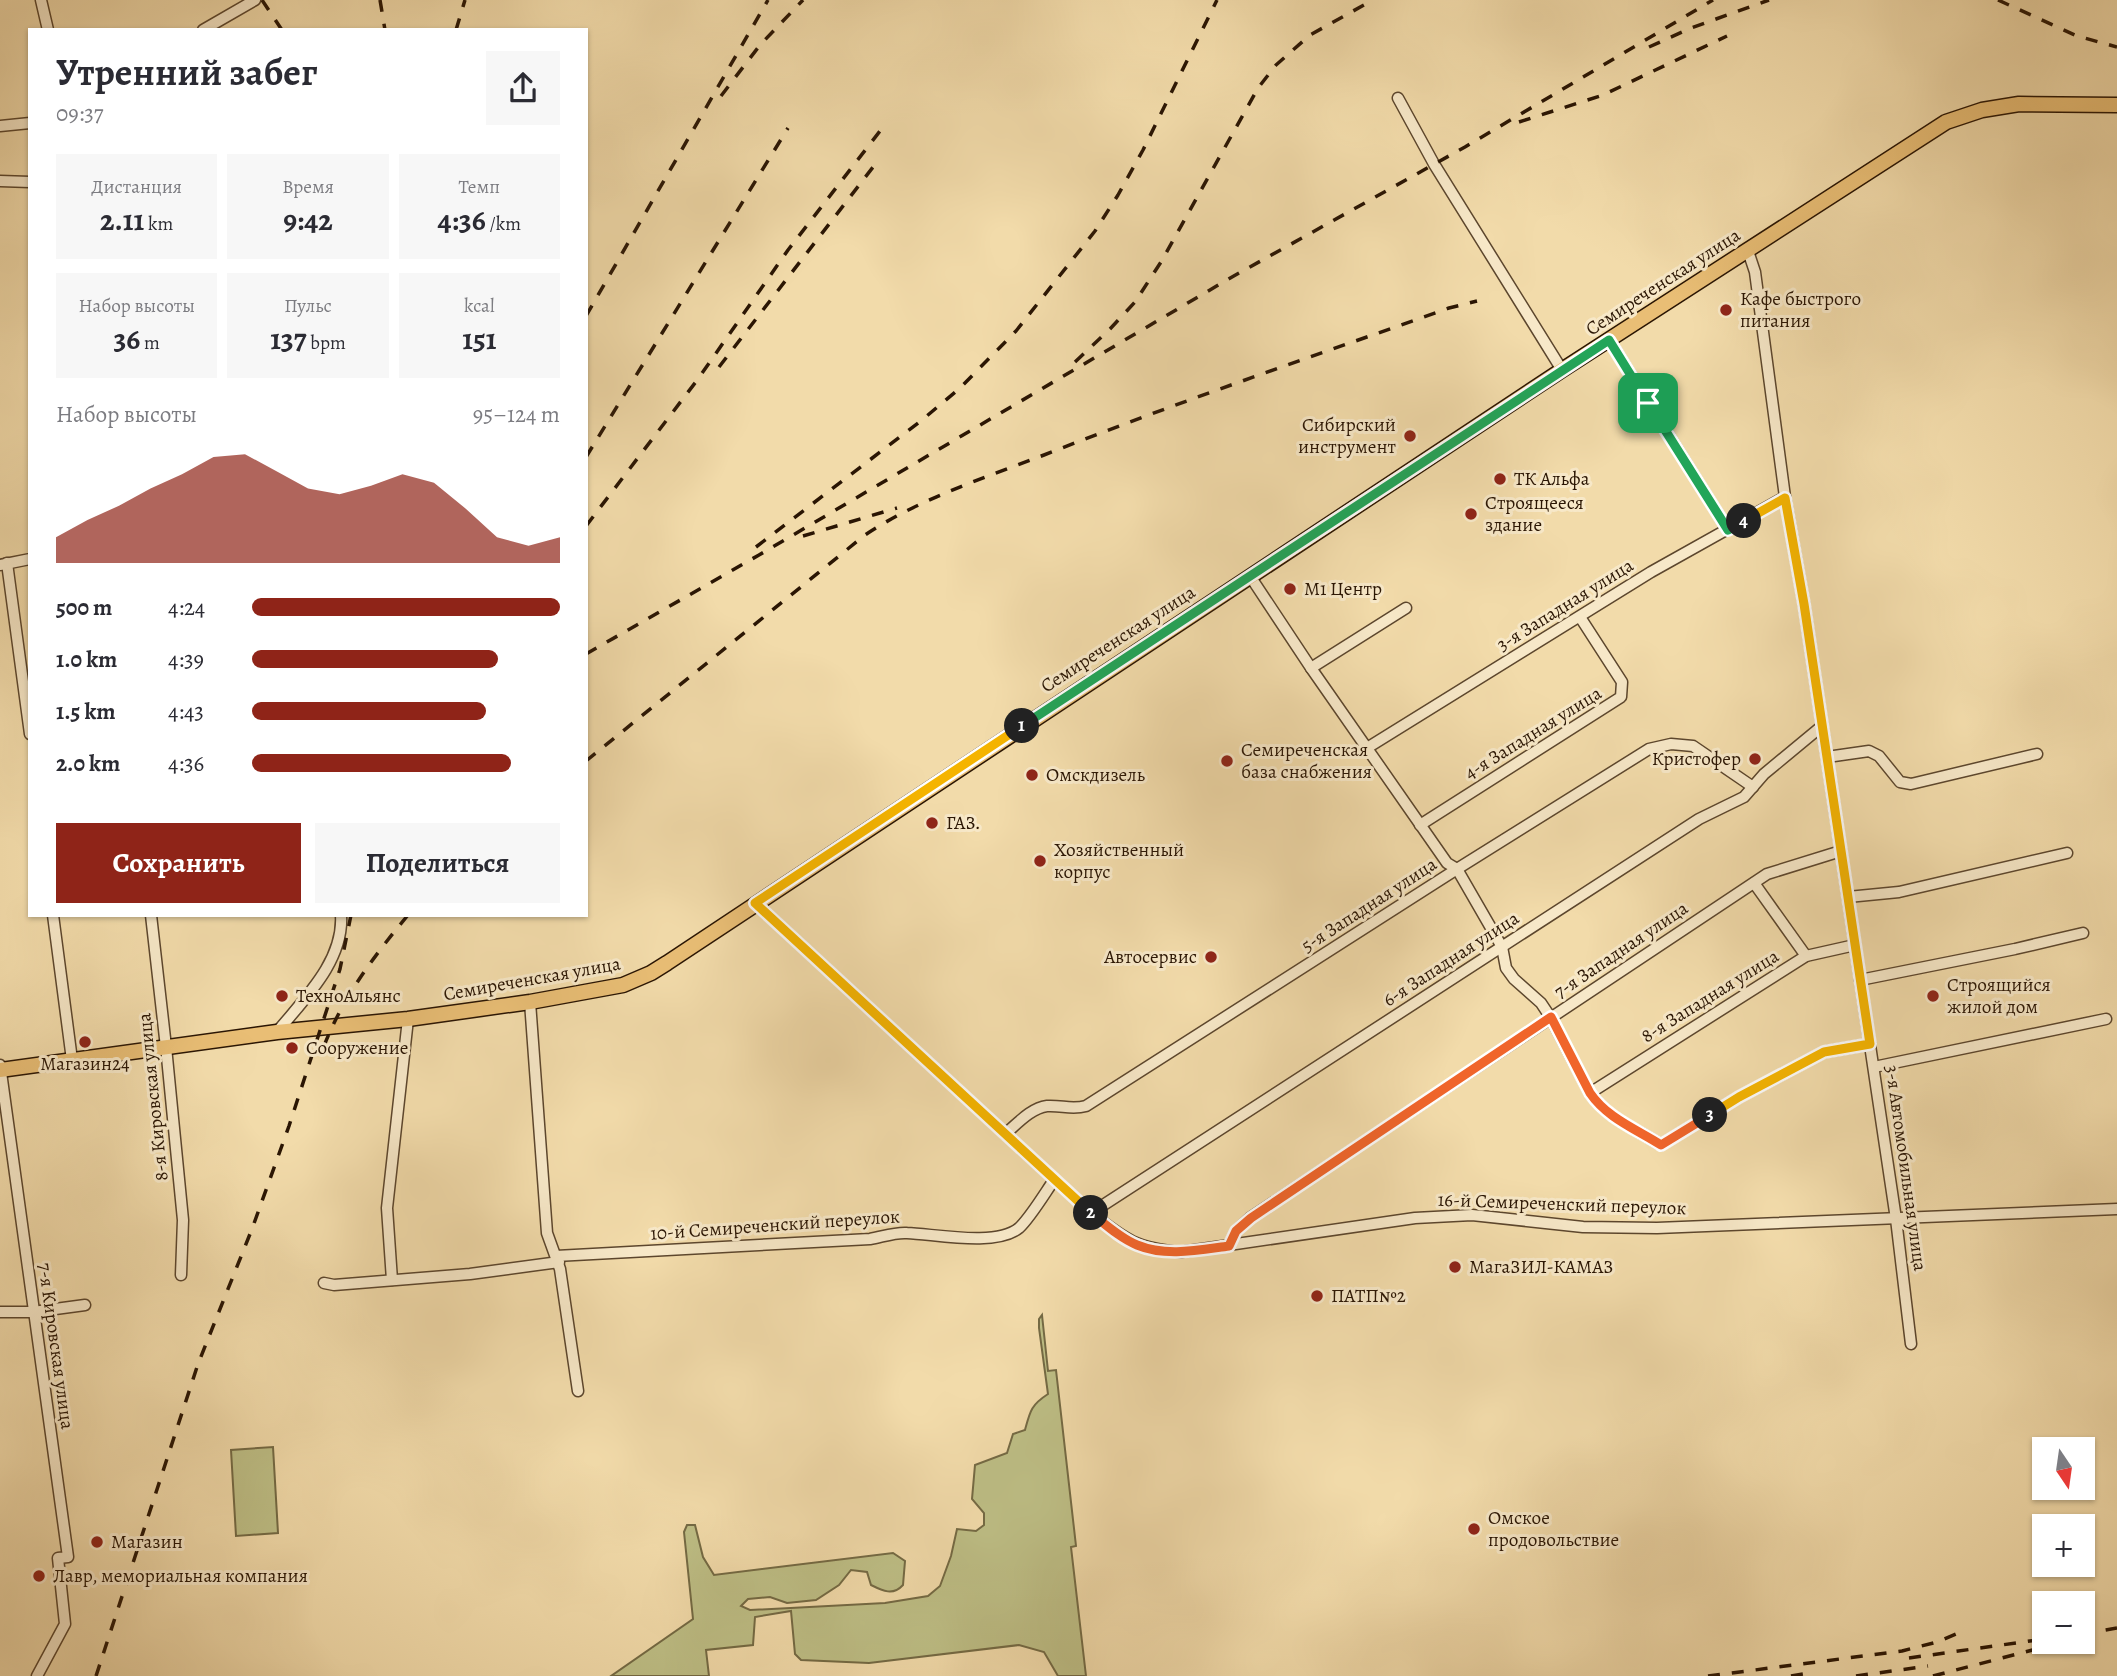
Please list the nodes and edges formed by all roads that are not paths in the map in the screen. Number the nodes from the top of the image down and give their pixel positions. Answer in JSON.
{"nodes":[{"id":1,"x":41,"y":0,"type":"edge"},
{"id":2,"x":255,"y":0,"type":"edge"},
{"id":3,"x":48,"y":28,"type":"edge"},
{"id":4,"x":207,"y":28,"type":"edge"},
{"id":5,"x":1398,"y":97,"type":"dead end"},
{"id":6,"x":2117,"y":105,"type":"edge"},
{"id":7,"x":28,"y":122,"type":"edge"},
{"id":8,"x":0,"y":126,"type":"edge"},
{"id":9,"x":0,"y":181,"type":"edge"},
{"id":10,"x":28,"y":182,"type":"edge"},
{"id":11,"x":1748,"y":251,"type":"junction"},
{"id":12,"x":1609,"y":340,"type":"junction"},
{"id":13,"x":1562,"y":370,"type":"junction"},
{"id":14,"x":1785,"y":498,"type":"junction"},
{"id":15,"x":1728,"y":530,"type":"junction"},
{"id":16,"x":28,"y":559,"type":"edge"},
{"id":17,"x":4,"y":564,"type":"edge"},
{"id":18,"x":1250,"y":576,"type":"junction"},
{"id":19,"x":1406,"y":608,"type":"dead end"},
{"id":20,"x":1580,"y":617,"type":"junction"},
{"id":21,"x":1311,"y":668,"type":"junction"},
{"id":22,"x":28,"y":721,"type":"edge"},
{"id":23,"x":1822,"y":726,"type":"junction"},
{"id":24,"x":1367,"y":748,"type":"junction"},
{"id":25,"x":2037,"y":754,"type":"dead end"},
{"id":26,"x":1827,"y":757,"type":"junction"},
{"id":27,"x":1753,"y":787,"type":"junction"},
{"id":28,"x":1420,"y":825,"type":"junction"},
{"id":29,"x":1842,"y":851,"type":"junction"},
{"id":30,"x":2067,"y":853,"type":"dead end"},
{"id":31,"x":1457,"y":869,"type":"junction"},
{"id":32,"x":1754,"y":883,"type":"junction"},
{"id":33,"x":1848,"y":897,"type":"junction"},
{"id":34,"x":755,"y":903,"type":"junction"},
{"id":35,"x":53,"y":917,"type":"edge"},
{"id":36,"x":151,"y":917,"type":"edge"},
{"id":37,"x":341,"y":917,"type":"edge"},
{"id":38,"x":2083,"y":933,"type":"dead end"},
{"id":39,"x":1855,"y":945,"type":"junction"},
{"id":40,"x":1502,"y":947,"type":"junction"},
{"id":41,"x":1806,"y":956,"type":"junction"},
{"id":42,"x":1860,"y":979,"type":"junction"},
{"id":43,"x":530,"y":1002,"type":"junction"},
{"id":44,"x":1551,"y":1017,"type":"junction"},
{"id":45,"x":408,"y":1019,"type":"junction"},
{"id":46,"x":2106,"y":1019,"type":"dead end"},
{"id":47,"x":277,"y":1032,"type":"junction"},
{"id":48,"x":1870,"y":1044,"type":"junction"},
{"id":49,"x":166,"y":1048,"type":"junction"},
{"id":50,"x":72,"y":1060,"type":"junction"},
{"id":51,"x":1874,"y":1067,"type":"junction"},
{"id":52,"x":0,"y":1068,"type":"edge"},
{"id":53,"x":1590,"y":1093,"type":"junction"},
{"id":54,"x":1005,"y":1134,"type":"junction"},
{"id":55,"x":1054,"y":1180,"type":"junction"},
{"id":56,"x":2117,"y":1209,"type":"edge"},
{"id":57,"x":1091,"y":1213,"type":"junction"},
{"id":58,"x":1896,"y":1219,"type":"junction"},
{"id":59,"x":1229,"y":1246,"type":"junction"},
{"id":60,"x":558,"y":1259,"type":"junction"},
{"id":61,"x":181,"y":1275,"type":"dead end"},
{"id":62,"x":392,"y":1280,"type":"junction"},
{"id":63,"x":324,"y":1283,"type":"dead end"},
{"id":64,"x":85,"y":1305,"type":"dead end"},
{"id":65,"x":0,"y":1312,"type":"edge"},
{"id":66,"x":33,"y":1312,"type":"junction"},
{"id":67,"x":1911,"y":1344,"type":"dead end"},
{"id":68,"x":578,"y":1391,"type":"dead end"},
{"id":69,"x":37,"y":1676,"type":"edge"}],
"edges":[{"from":1,"to":3,"type":"street"},
{"from":2,"to":4,"type":"street"},
{"from":5,"to":13,"type":"street"},
{"from":6,"to":11,"type":"main road","name":"Семиреченская улица"},
{"from":7,"to":8,"type":"street"},
{"from":9,"to":10,"type":"street"},
{"from":11,"to":12,"type":"main road","name":"Семиреченская улица"},
{"from":11,"to":14,"type":"street","name":"3-я Автомобильная улица"},
{"from":12,"to":13,"type":"main road","name":"Семиреченская улица"},
{"from":12,"to":15,"type":"street"},
{"from":13,"to":18,"type":"main road","name":"Семиреченская улица"},
{"from":14,"to":15,"type":"street","name":"3-я Западная улица"},
{"from":14,"to":23,"type":"street","name":"3-я Автомобильная улица"},
{"from":15,"to":20,"type":"street","name":"3-я Западная улица"},
{"from":16,"to":17,"type":"street"},
{"from":17,"to":22,"type":"street"},
{"from":18,"to":21,"type":"street"},
{"from":18,"to":34,"type":"main road","name":"Семиреченская улица"},
{"from":19,"to":21,"type":"street"},
{"from":20,"to":24,"type":"street","name":"3-я Западная улица"},
{"from":20,"to":28,"type":"street","name":"4-я Западная улица"},
{"from":21,"to":24,"type":"street"},
{"from":23,"to":26,"type":"street","name":"3-я Автомобильная улица"},
{"from":23,"to":27,"type":"street","name":"6-я Западная улица"},
{"from":24,"to":28,"type":"street"},
{"from":25,"to":26,"type":"street"},
{"from":26,"to":29,"type":"street","name":"3-я Автомобильная улица"},
{"from":27,"to":31,"type":"street","name":"5-я Западная улица"},
{"from":27,"to":40,"type":"street","name":"6-я Западная улица"},
{"from":28,"to":31,"type":"street"},
{"from":29,"to":32,"type":"street","name":"7-я Западная улица"},
{"from":29,"to":33,"type":"street","name":"3-я Автомобильная улица"},
{"from":30,"to":33,"type":"street"},
{"from":31,"to":40,"type":"street"},
{"from":31,"to":54,"type":"street","name":"5-я Западная улица"},
{"from":32,"to":41,"type":"street"},
{"from":32,"to":44,"type":"street","name":"7-я Западная улица"},
{"from":33,"to":39,"type":"street","name":"3-я Автомобильная улица"},
{"from":34,"to":43,"type":"main road","name":"Семиреченская улица"},
{"from":34,"to":54,"type":"street"},
{"from":35,"to":50,"type":"street"},
{"from":36,"to":49,"type":"street","name":"8-я Кировская улица"},
{"from":37,"to":47,"type":"street"},
{"from":38,"to":42,"type":"street"},
{"from":39,"to":41,"type":"street","name":"8-я Западная улица"},
{"from":39,"to":42,"type":"street","name":"3-я Автомобильная улица"},
{"from":40,"to":44,"type":"street"},
{"from":40,"to":57,"type":"street","name":"6-я Западная улица"},
{"from":41,"to":53,"type":"street","name":"8-я Западная улица"},
{"from":42,"to":48,"type":"street","name":"3-я Автомобильная улица"},
{"from":43,"to":45,"type":"main road","name":"Семиреченская улица"},
{"from":43,"to":60,"type":"street"},
{"from":44,"to":53,"type":"street"},
{"from":44,"to":59,"type":"street","name":"7-я Западная улица"},
{"from":45,"to":47,"type":"main road","name":"Семиреченская улица"},
{"from":45,"to":62,"type":"street"},
{"from":46,"to":51,"type":"street"},
{"from":47,"to":49,"type":"main road","name":"Семиреченская улица"},
{"from":48,"to":51,"type":"street","name":"3-я Автомобильная улица"},
{"from":48,"to":53,"type":"street"},
{"from":49,"to":50,"type":"main road","name":"Семиреченская улица"},
{"from":49,"to":61,"type":"street","name":"8-я Кировская улица"},
{"from":50,"to":52,"type":"main road","name":"Семиреченская улица"},
{"from":51,"to":58,"type":"street","name":"3-я Автомобильная улица"},
{"from":52,"to":66,"type":"street","name":"7-я Кировская улица"},
{"from":54,"to":55,"type":"street"},
{"from":55,"to":57,"type":"street"},
{"from":55,"to":60,"type":"street","name":"10-й Семиреченский переулок"},
{"from":56,"to":58,"type":"street","name":"16-й Семиреченский переулок"},
{"from":57,"to":59,"type":"street","name":"16-й Семиреченский переулок"},
{"from":58,"to":59,"type":"street","name":"16-й Семиреченский переулок"},
{"from":58,"to":67,"type":"street","name":"3-я Автомобильная улица"},
{"from":60,"to":62,"type":"street"},
{"from":60,"to":68,"type":"street"},
{"from":62,"to":63,"type":"street"},
{"from":64,"to":66,"type":"street"},
{"from":65,"to":66,"type":"street"},
{"from":66,"to":69,"type":"street","name":"7-я Кировская улица"}]}
